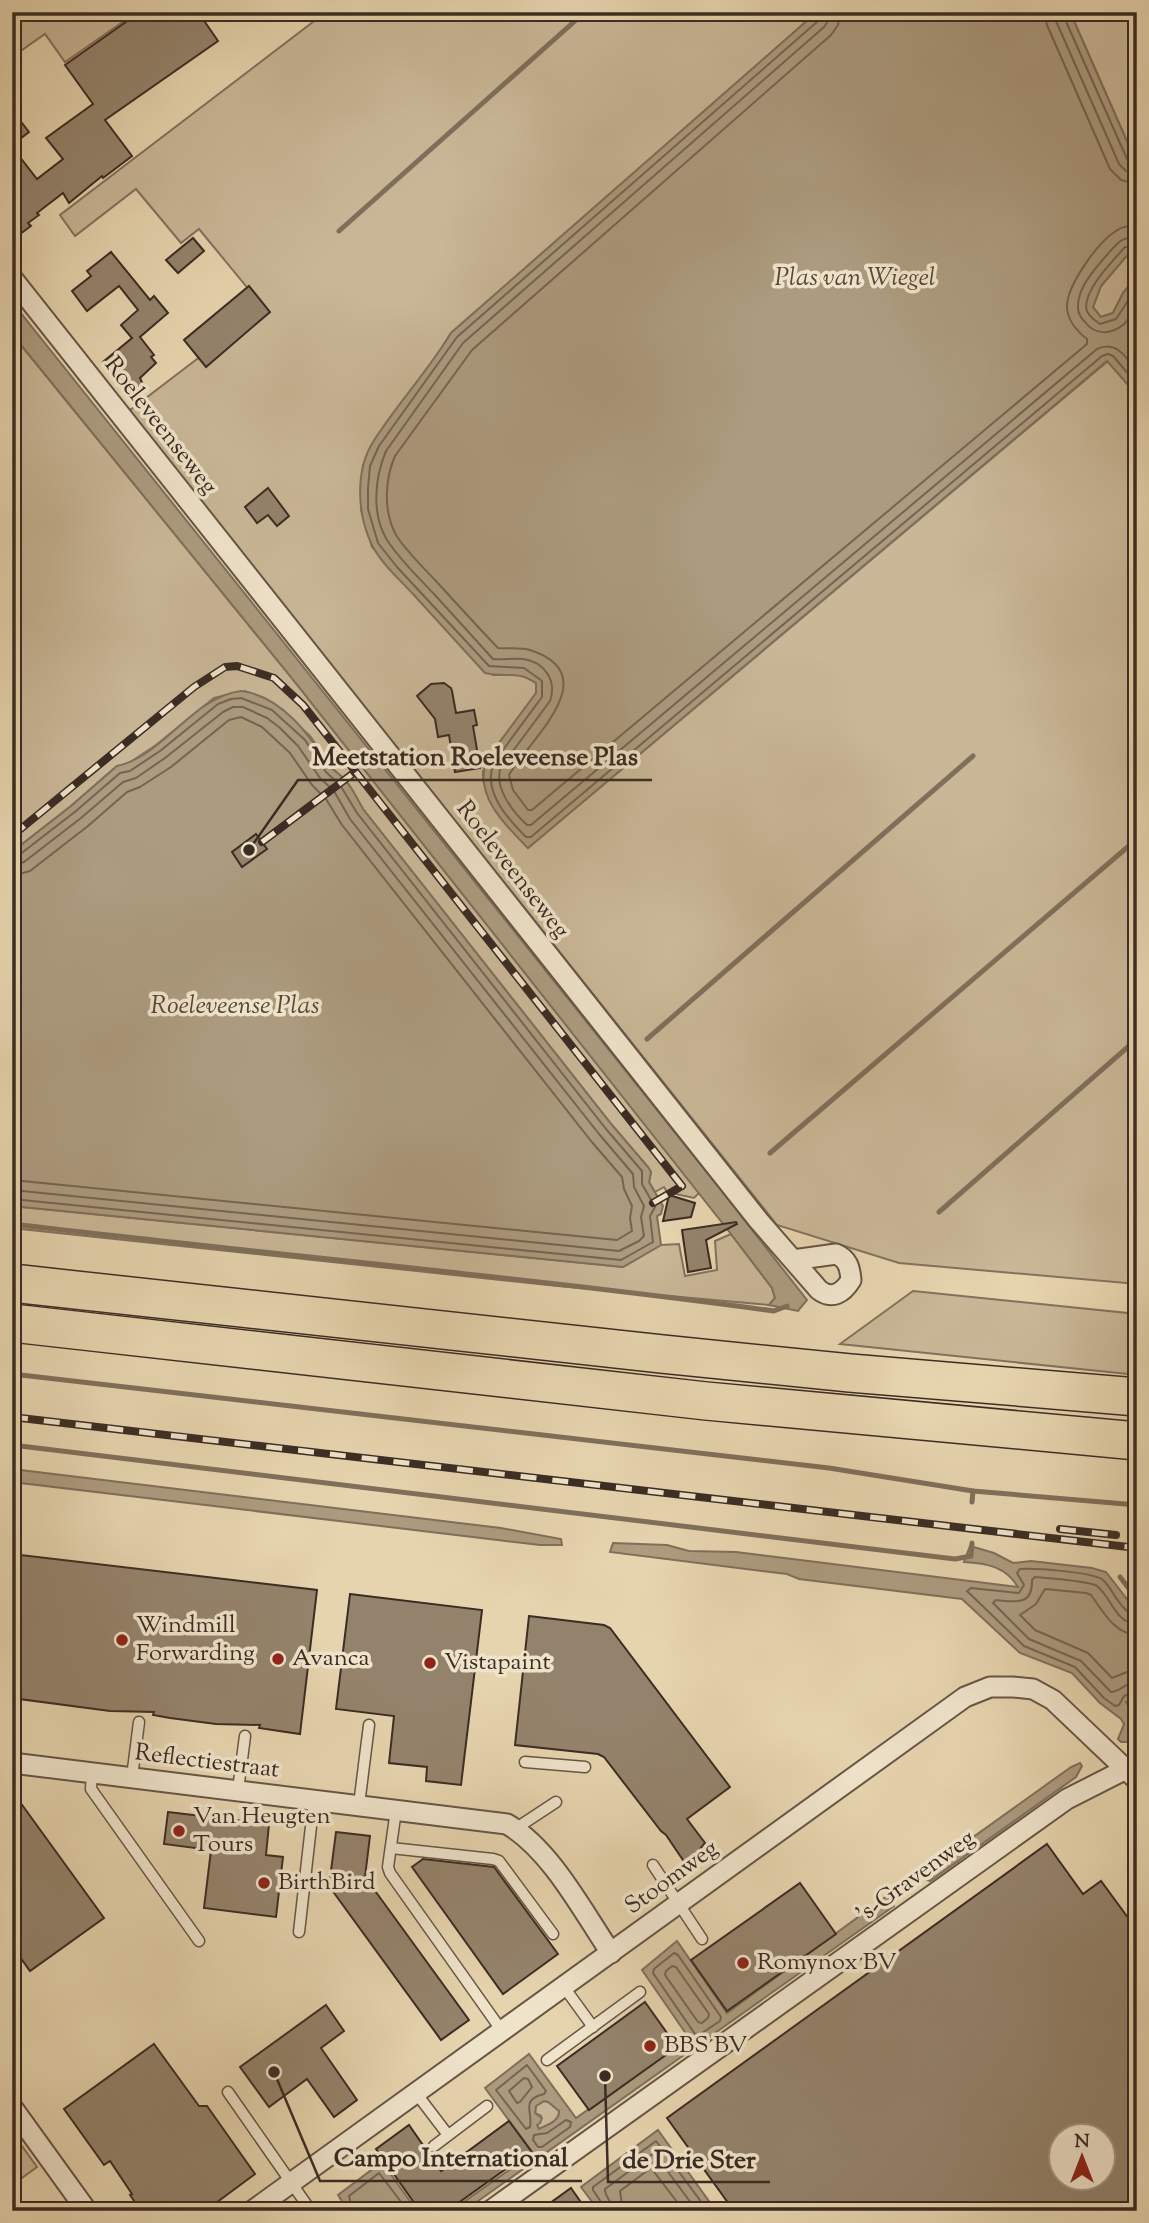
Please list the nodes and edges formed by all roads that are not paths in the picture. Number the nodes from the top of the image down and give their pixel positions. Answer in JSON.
{"nodes":[{"id":1,"x":12,"y":278,"type":"edge"},
{"id":2,"x":793,"y":1260,"type":"dead end"},
{"id":3,"x":12,"y":1283,"type":"edge"},
{"id":4,"x":12,"y":1323,"type":"edge"},
{"id":5,"x":1137,"y":1397,"type":"edge"},
{"id":6,"x":1137,"y":1441,"type":"edge"},
{"id":7,"x":15,"y":1709,"type":"dead end"},
{"id":8,"x":139,"y":1722,"type":"dead end"},
{"id":9,"x":369,"y":1725,"type":"dead end"},
{"id":10,"x":12,"y":1731,"type":"edge"},
{"id":11,"x":246,"y":1736,"type":"dead end"},
{"id":12,"x":525,"y":1762,"type":"dead end"},
{"id":13,"x":12,"y":1763,"type":"edge"},
{"id":14,"x":585,"y":1767,"type":"dead end"},
{"id":15,"x":1133,"y":1771,"type":"edge"},
{"id":16,"x":92,"y":1772,"type":"junction"},
{"id":17,"x":132,"y":1777,"type":"junction"},
{"id":18,"x":239,"y":1790,"type":"junction"},
{"id":19,"x":314,"y":1800,"type":"junction"},
{"id":20,"x":556,"y":1802,"type":"dead end"},
{"id":21,"x":359,"y":1805,"type":"junction"},
{"id":22,"x":396,"y":1810,"type":"junction"},
{"id":23,"x":515,"y":1829,"type":"junction"},
{"id":24,"x":391,"y":1848,"type":"junction"},
{"id":25,"x":653,"y":1865,"type":"dead end"},
{"id":26,"x":679,"y":1903,"type":"junction"},
{"id":27,"x":299,"y":1933,"type":"dead end"},
{"id":28,"x":553,"y":1934,"type":"dead end"},
{"id":29,"x":702,"y":1939,"type":"dead end"},
{"id":30,"x":199,"y":1941,"type":"dead end"},
{"id":31,"x":611,"y":1952,"type":"junction"},
{"id":32,"x":564,"y":1987,"type":"junction"},
{"id":33,"x":640,"y":1992,"type":"dead end"},
{"id":34,"x":593,"y":2027,"type":"junction"},
{"id":35,"x":502,"y":2031,"type":"junction"},
{"id":36,"x":547,"y":2060,"type":"dead end"},
{"id":37,"x":228,"y":2092,"type":"dead end"},
{"id":38,"x":416,"y":2093,"type":"junction"},
{"id":39,"x":487,"y":2106,"type":"dead end"},
{"id":40,"x":12,"y":2107,"type":"edge"},
{"id":41,"x":448,"y":2135,"type":"junction"},
{"id":42,"x":434,"y":2146,"type":"dead end"},
{"id":43,"x":291,"y":2183,"type":"junction"},
{"id":44,"x":87,"y":2211,"type":"edge"},
{"id":45,"x":252,"y":2211,"type":"edge"},
{"id":46,"x":311,"y":2211,"type":"edge"},
{"id":47,"x":490,"y":2211,"type":"edge"}],
"edges":[{"from":1,"to":2,"type":"street","name":"Roeleveenseweg"},
{"from":3,"to":5,"type":"highway"},
{"from":4,"to":6,"type":"highway"},
{"from":7,"to":10,"type":"lane"},
{"from":8,"to":17,"type":"lane"},
{"from":9,"to":21,"type":"lane"},
{"from":11,"to":18,"type":"lane"},
{"from":12,"to":14,"type":"lane"},
{"from":13,"to":16,"type":"street","name":"Reflectiestraat"},
{"from":15,"to":26,"type":"street","name":"Stoomweg"},
{"from":15,"to":47,"type":"street","name":"'s-Gravenweg"},
{"from":16,"to":17,"type":"street","name":"Reflectiestraat"},
{"from":16,"to":30,"type":"lane"},
{"from":17,"to":18,"type":"street","name":"Reflectiestraat"},
{"from":18,"to":19,"type":"street","name":"Reflectiestraat"},
{"from":19,"to":21,"type":"street","name":"Reflectiestraat"},
{"from":19,"to":27,"type":"lane"},
{"from":20,"to":23,"type":"lane"},
{"from":21,"to":22,"type":"street","name":"Reflectiestraat"},
{"from":22,"to":23,"type":"street","name":"Reflectiestraat"},
{"from":22,"to":24,"type":"lane"},
{"from":23,"to":31,"type":"street","name":"Reflectiestraat"},
{"from":24,"to":28,"type":"lane"},
{"from":24,"to":35,"type":"lane"},
{"from":25,"to":26,"type":"lane"},
{"from":26,"to":29,"type":"lane"},
{"from":26,"to":31,"type":"street","name":"Stoomweg"},
{"from":31,"to":32,"type":"street","name":"Stoomweg"},
{"from":32,"to":34,"type":"lane"},
{"from":32,"to":35,"type":"street","name":"Stoomweg"},
{"from":33,"to":34,"type":"lane"},
{"from":34,"to":36,"type":"lane"},
{"from":35,"to":38,"type":"street","name":"Stoomweg"},
{"from":37,"to":43,"type":"lane"},
{"from":38,"to":41,"type":"lane"},
{"from":38,"to":43,"type":"street","name":"Stoomweg"},
{"from":39,"to":41,"type":"lane"},
{"from":40,"to":44,"type":"street"},
{"from":41,"to":42,"type":"lane"},
{"from":43,"to":45,"type":"street","name":"Stoomweg"},
{"from":43,"to":46,"type":"lane"}]}
